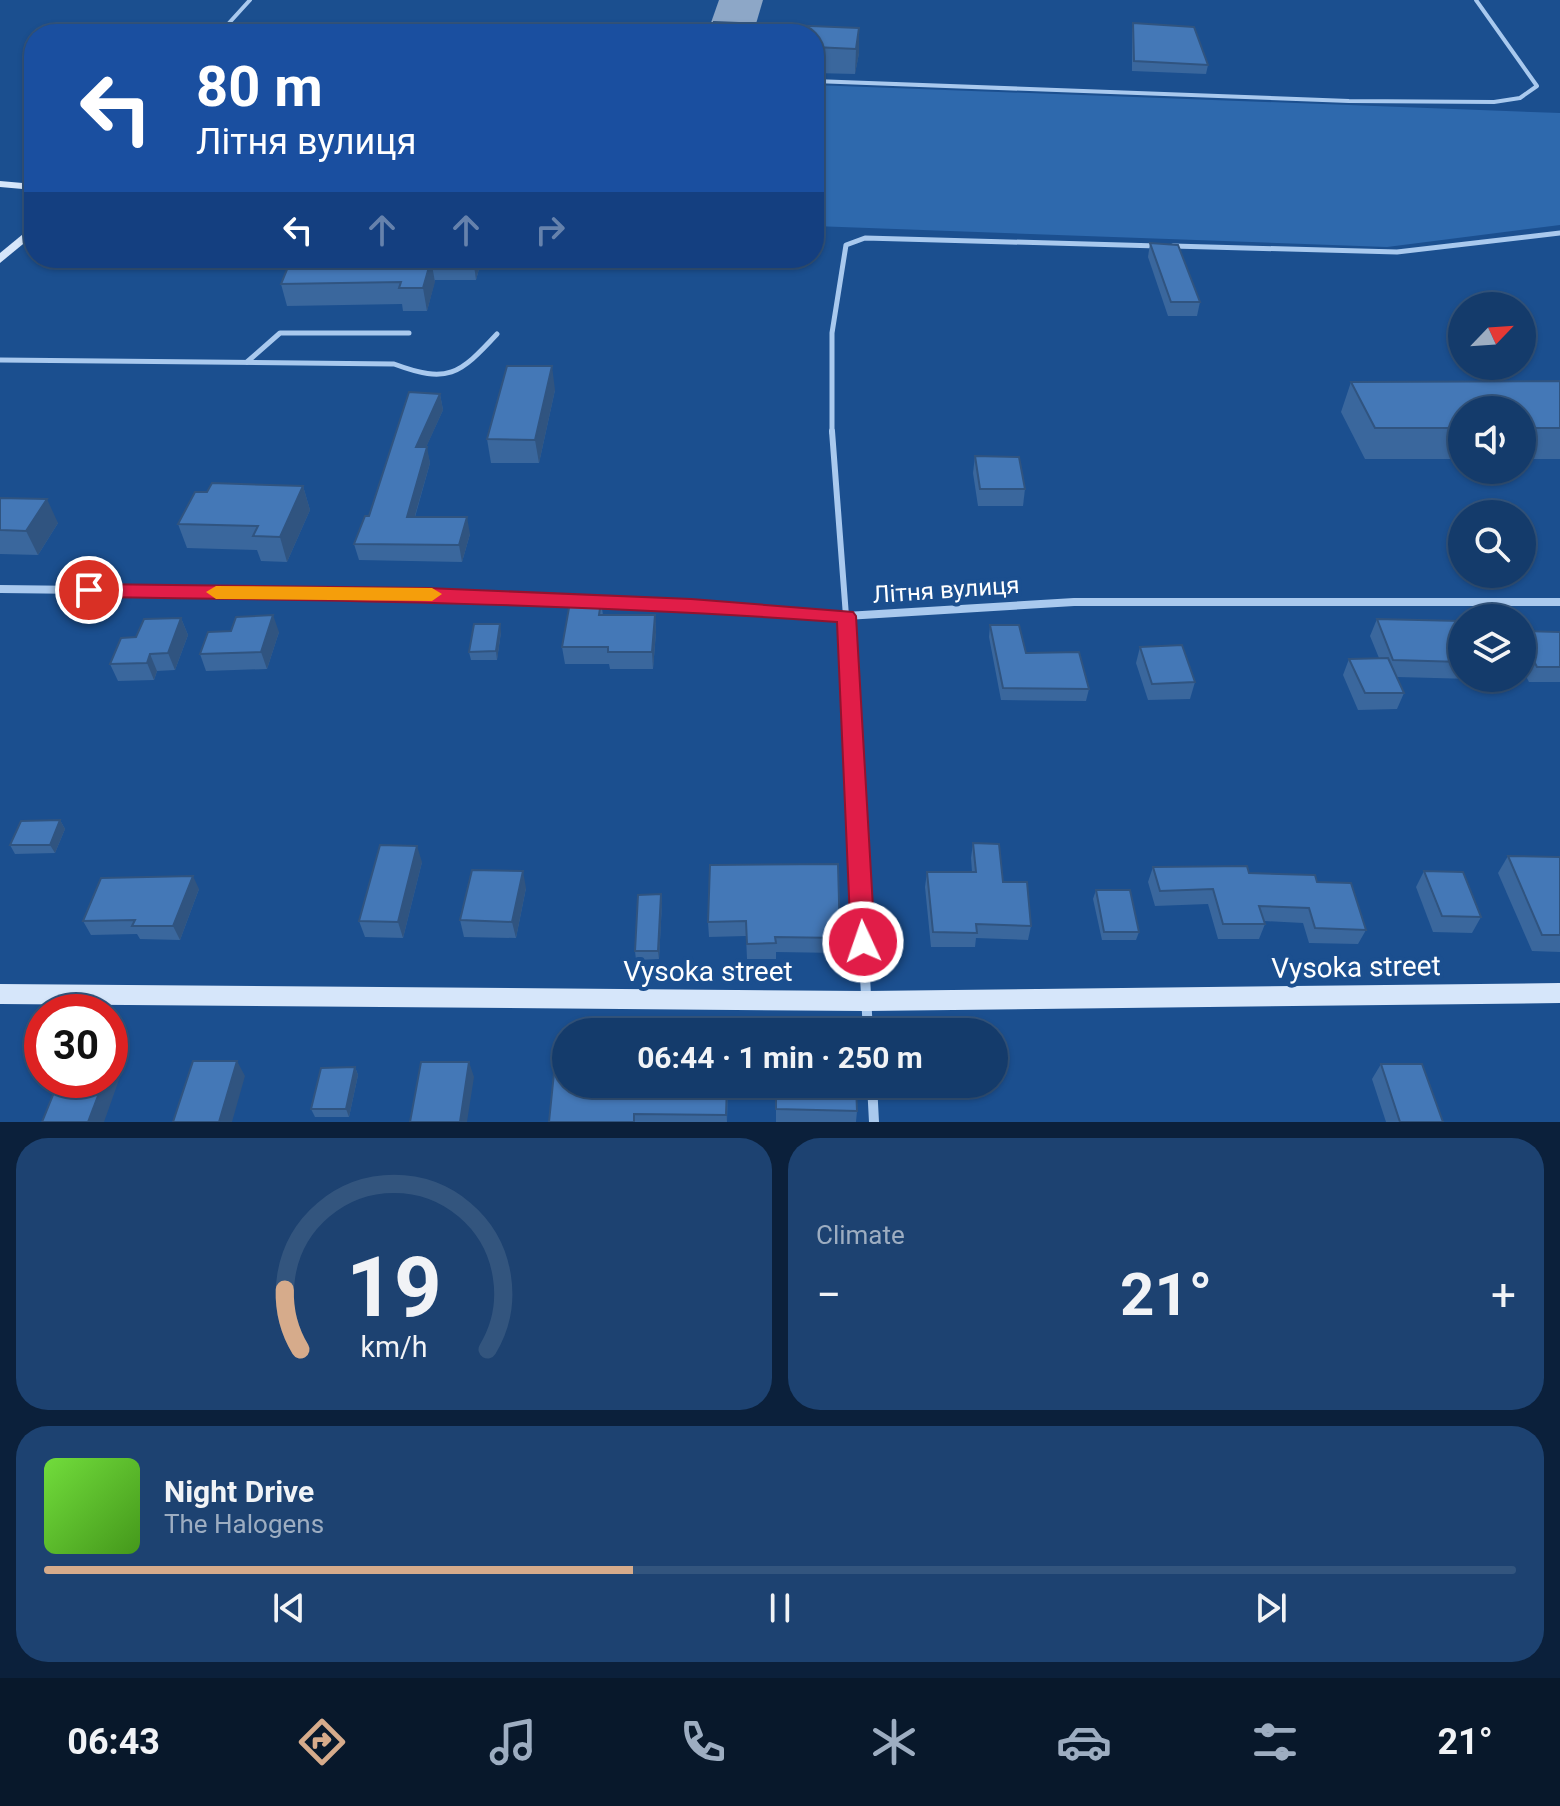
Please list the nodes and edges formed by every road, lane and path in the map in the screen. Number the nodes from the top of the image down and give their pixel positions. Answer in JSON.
{"nodes":[{"id":1,"x":250,"y":0,"type":"edge"},
{"id":2,"x":1476,"y":0,"type":"edge"},
{"id":3,"x":228,"y":24,"type":"edge"},
{"id":4,"x":824,"y":81,"type":"edge"},
{"id":5,"x":0,"y":184,"type":"edge"},
{"id":6,"x":24,"y":186,"type":"edge"},
{"id":7,"x":1560,"y":233,"type":"edge"},
{"id":8,"x":24,"y":238,"type":"edge"},
{"id":9,"x":0,"y":259,"type":"edge"},
{"id":10,"x":409,"y":333,"type":"dead end"},
{"id":11,"x":497,"y":334,"type":"dead end"},
{"id":12,"x":0,"y":360,"type":"edge"},
{"id":13,"x":247,"y":362,"type":"junction"},
{"id":14,"x":0,"y":589,"type":"edge"},
{"id":15,"x":1560,"y":602,"type":"edge"},
{"id":16,"x":846,"y":616,"type":"junction"},
{"id":17,"x":1560,"y":993,"type":"edge"},
{"id":18,"x":0,"y":994,"type":"edge"},
{"id":19,"x":866,"y":1001,"type":"junction"},
{"id":20,"x":867,"y":1018,"type":"edge"},
{"id":21,"x":873,"y":1098,"type":"edge"},
{"id":22,"x":874,"y":1122,"type":"edge"}],
"edges":[{"from":1,"to":3,"type":"lane"},
{"from":2,"to":4,"type":"lane"},
{"from":5,"to":6,"type":"street"},
{"from":7,"to":16,"type":"lane"},
{"from":8,"to":9,"type":"street"},
{"from":10,"to":13,"type":"lane"},
{"from":11,"to":13,"type":"lane"},
{"from":12,"to":13,"type":"lane"},
{"from":14,"to":16,"type":"street","name":"Літня вулиця"},
{"from":15,"to":16,"type":"street","name":"Літня вулиця"},
{"from":16,"to":19,"type":"street"},
{"from":17,"to":19,"type":"street","name":"Vysoka street"},
{"from":18,"to":19,"type":"street","name":"Vysoka street"},
{"from":19,"to":20,"type":"street"},
{"from":21,"to":22,"type":"street"}]}
